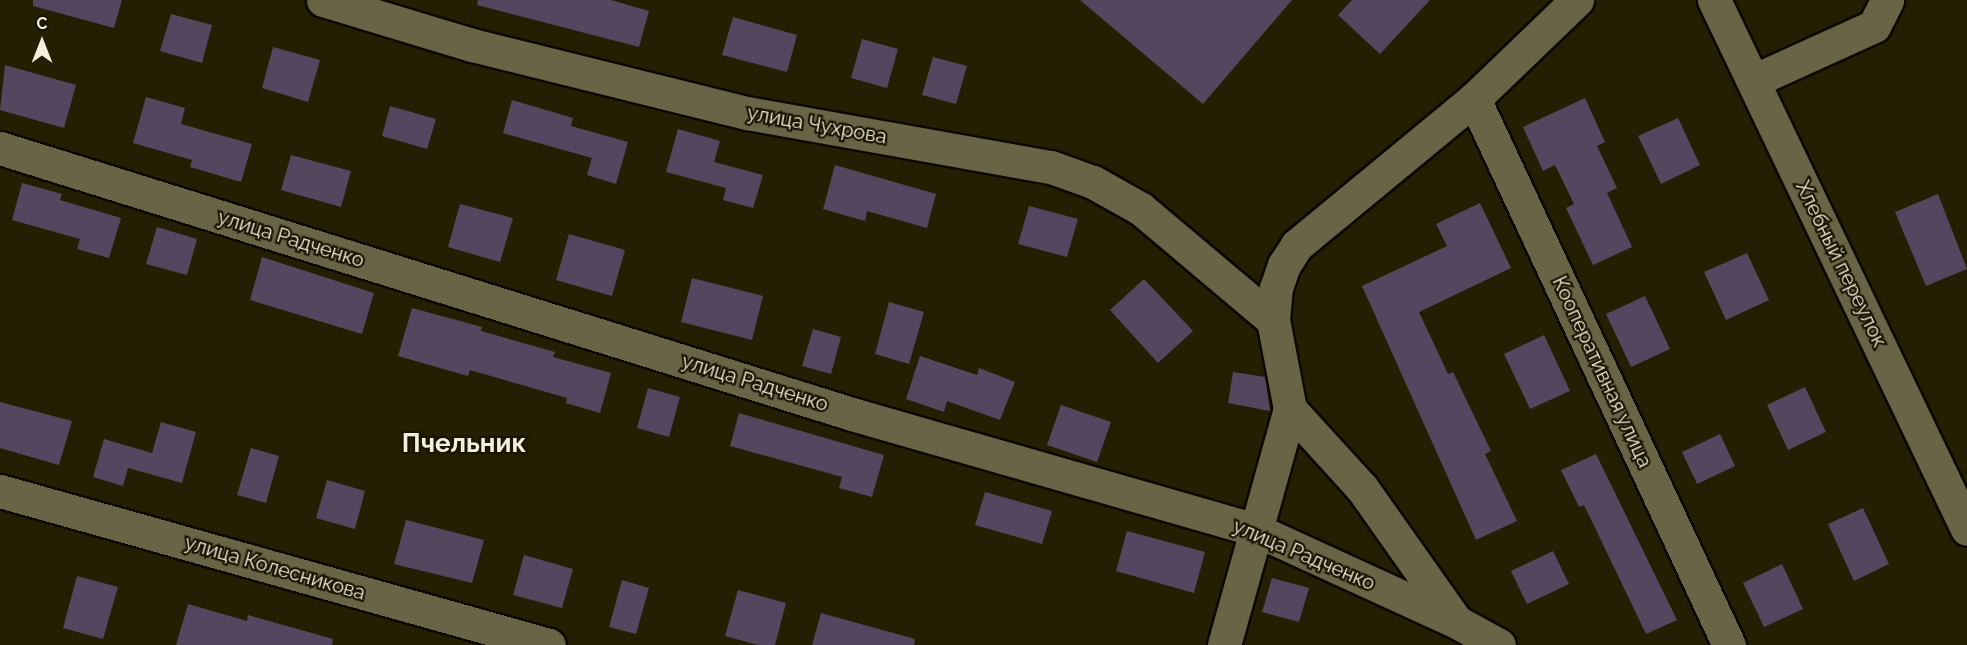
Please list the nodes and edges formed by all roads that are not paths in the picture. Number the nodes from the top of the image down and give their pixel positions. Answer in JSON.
{"nodes":[{"id":1,"x":323,"y":0,"type":"edge"},
{"id":2,"x":1577,"y":0,"type":"edge"},
{"id":3,"x":1714,"y":0,"type":"edge"},
{"id":4,"x":1887,"y":0,"type":"edge"},
{"id":5,"x":1753,"y":81,"type":"junction"},
{"id":6,"x":1474,"y":99,"type":"junction"},
{"id":7,"x":0,"y":148,"type":"edge"},
{"id":8,"x":1273,"y":320,"type":"junction"},
{"id":9,"x":1290,"y":409,"type":"junction"},
{"id":10,"x":0,"y":491,"type":"edge"},
{"id":11,"x":1967,"y":529,"type":"edge"},
{"id":12,"x":1256,"y":530,"type":"junction"},
{"id":13,"x":1455,"y":621,"type":"junction"},
{"id":14,"x":549,"y":645,"type":"edge"},
{"id":15,"x":1224,"y":645,"type":"edge"},
{"id":16,"x":1499,"y":645,"type":"edge"},
{"id":17,"x":1730,"y":645,"type":"edge"}],
"edges":[{"from":1,"to":8,"type":"street","name":"улица Чухрова"},
{"from":2,"to":6,"type":"street"},
{"from":3,"to":5,"type":"street","name":"Хлебный переулок"},
{"from":4,"to":5,"type":"street"},
{"from":5,"to":11,"type":"street","name":"Хлебный переулок"},
{"from":6,"to":8,"type":"street"},
{"from":6,"to":17,"type":"street","name":"Кооперативная улица"},
{"from":7,"to":12,"type":"street","name":"улица Радченко"},
{"from":8,"to":9,"type":"street"},
{"from":9,"to":12,"type":"street"},
{"from":9,"to":13,"type":"street"},
{"from":10,"to":14,"type":"street","name":"улица Колесникова"},
{"from":12,"to":13,"type":"street","name":"улица Радченко"},
{"from":12,"to":15,"type":"street"},
{"from":13,"to":16,"type":"street","name":"улица Радченко"}]}
